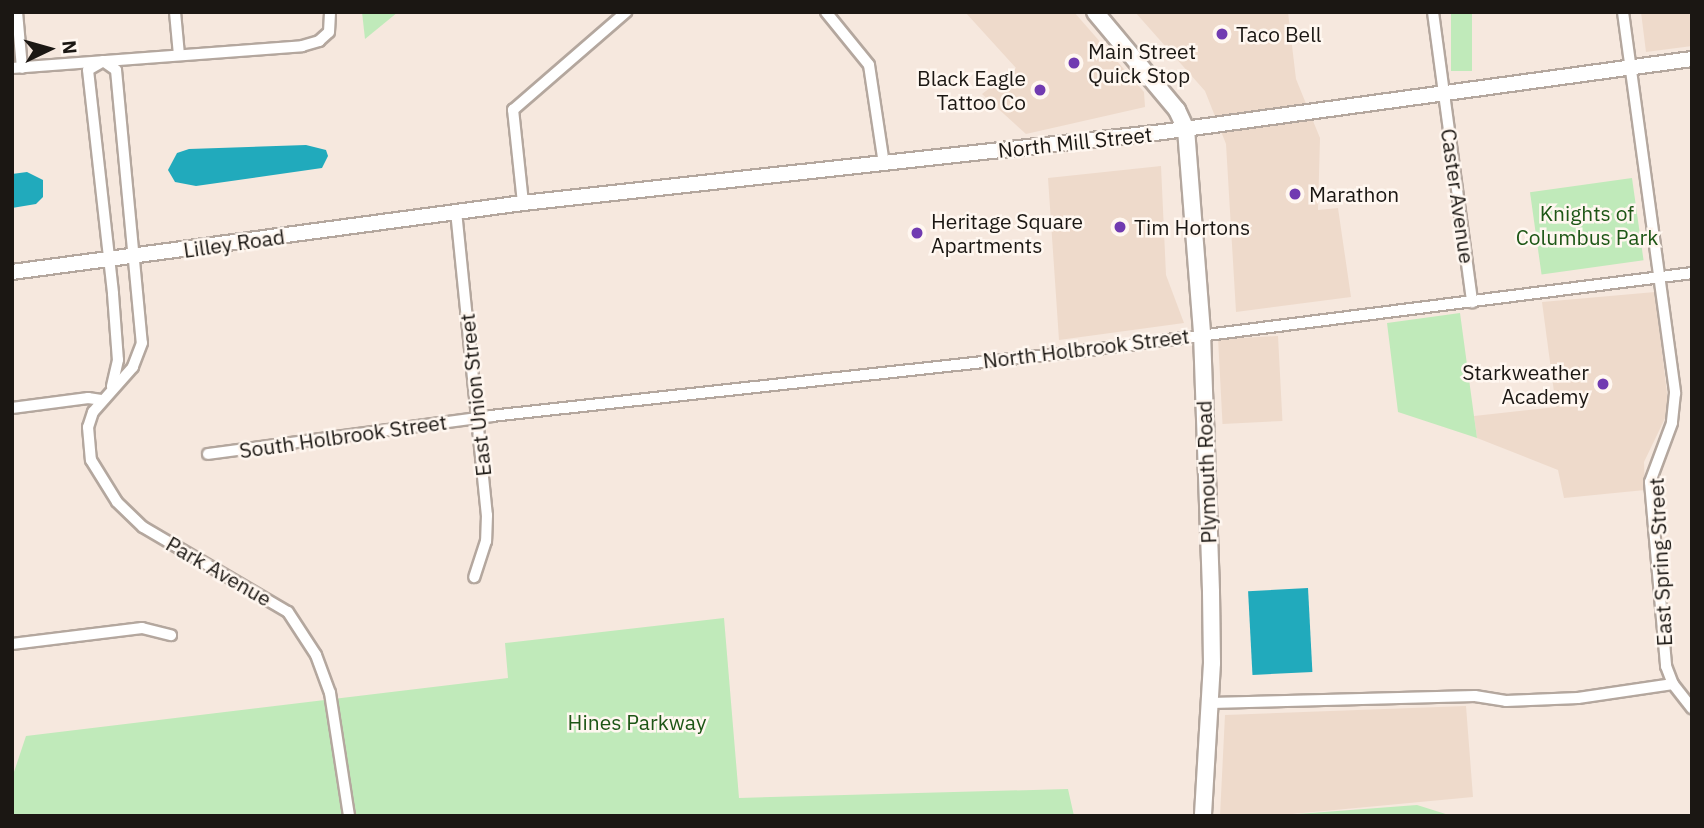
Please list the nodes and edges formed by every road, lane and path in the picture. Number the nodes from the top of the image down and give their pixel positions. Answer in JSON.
{"nodes":[{"id":1,"x":17,"y":12,"type":"edge"},
{"id":2,"x":175,"y":12,"type":"edge"},
{"id":3,"x":330,"y":12,"type":"edge"},
{"id":4,"x":626,"y":12,"type":"edge"},
{"id":5,"x":826,"y":12,"type":"edge"},
{"id":6,"x":1095,"y":12,"type":"edge"},
{"id":7,"x":1433,"y":12,"type":"edge"},
{"id":8,"x":1623,"y":12,"type":"edge"},
{"id":9,"x":179,"y":55,"type":"junction"},
{"id":10,"x":1692,"y":59,"type":"edge"},
{"id":11,"x":103,"y":61,"type":"junction"},
{"id":12,"x":1630,"y":67,"type":"junction"},
{"id":13,"x":17,"y":68,"type":"edge"},
{"id":14,"x":1443,"y":91,"type":"junction"},
{"id":15,"x":1186,"y":129,"type":"junction"},
{"id":16,"x":884,"y":164,"type":"junction"},
{"id":17,"x":523,"y":203,"type":"junction"},
{"id":18,"x":456,"y":211,"type":"junction"},
{"id":19,"x":132,"y":257,"type":"junction"},
{"id":20,"x":108,"y":260,"type":"junction"},
{"id":21,"x":12,"y":272,"type":"edge"},
{"id":22,"x":1692,"y":273,"type":"edge"},
{"id":23,"x":1660,"y":277,"type":"junction"},
{"id":24,"x":1472,"y":302,"type":"junction"},
{"id":25,"x":1202,"y":333,"type":"junction"},
{"id":26,"x":112,"y":386,"type":"junction"},
{"id":27,"x":103,"y":400,"type":"junction"},
{"id":28,"x":12,"y":408,"type":"edge"},
{"id":29,"x":479,"y":418,"type":"junction"},
{"id":30,"x":208,"y":454,"type":"dead end"},
{"id":31,"x":474,"y":577,"type":"dead end"},
{"id":32,"x":171,"y":635,"type":"dead end"},
{"id":33,"x":12,"y":644,"type":"edge"},
{"id":34,"x":1673,"y":684,"type":"junction"},
{"id":35,"x":1211,"y":703,"type":"junction"},
{"id":36,"x":1692,"y":709,"type":"edge"},
{"id":37,"x":349,"y":816,"type":"edge"},
{"id":38,"x":1203,"y":816,"type":"edge"}],
"edges":[{"from":1,"to":13,"type":"street"},
{"from":2,"to":9,"type":"street"},
{"from":3,"to":9,"type":"street"},
{"from":4,"to":17,"type":"street"},
{"from":5,"to":16,"type":"street"},
{"from":6,"to":15,"type":"main road"},
{"from":7,"to":14,"type":"street","name":"Caster Avenue"},
{"from":8,"to":12,"type":"street","name":"East Spring Street"},
{"from":9,"to":11,"type":"street"},
{"from":10,"to":12,"type":"street","name":"North Mill Street"},
{"from":11,"to":13,"type":"street"},
{"from":11,"to":19,"type":"street"},
{"from":11,"to":20,"type":"street"},
{"from":12,"to":14,"type":"street","name":"North Mill Street"},
{"from":12,"to":23,"type":"street","name":"East Spring Street"},
{"from":14,"to":15,"type":"street","name":"North Mill Street"},
{"from":14,"to":24,"type":"street","name":"Caster Avenue"},
{"from":15,"to":16,"type":"street","name":"North Mill Street"},
{"from":15,"to":25,"type":"main road","name":"Plymouth Road"},
{"from":16,"to":17,"type":"street","name":"North Mill Street"},
{"from":17,"to":18,"type":"street","name":"North Mill Street"},
{"from":18,"to":19,"type":"street","name":"Lilley Road"},
{"from":18,"to":29,"type":"street","name":"East Union Street"},
{"from":19,"to":20,"type":"street","name":"Lilley Road"},
{"from":19,"to":26,"type":"street"},
{"from":20,"to":21,"type":"street","name":"Lilley Road"},
{"from":20,"to":26,"type":"street"},
{"from":22,"to":23,"type":"street","name":"North Holbrook Street"},
{"from":23,"to":24,"type":"street","name":"North Holbrook Street"},
{"from":23,"to":34,"type":"street","name":"East Spring Street"},
{"from":24,"to":25,"type":"street","name":"North Holbrook Street"},
{"from":25,"to":29,"type":"street","name":"North Holbrook Street"},
{"from":25,"to":35,"type":"main road","name":"Plymouth Road"},
{"from":26,"to":27,"type":"street","name":"Park Avenue"},
{"from":27,"to":28,"type":"street"},
{"from":27,"to":37,"type":"street","name":"Park Avenue"},
{"from":29,"to":30,"type":"street","name":"South Holbrook Street"},
{"from":29,"to":31,"type":"street","name":"East Union Street"},
{"from":32,"to":33,"type":"street"},
{"from":34,"to":35,"type":"street"},
{"from":34,"to":36,"type":"street","name":"East Spring Street"},
{"from":35,"to":38,"type":"main road","name":"Plymouth Road"}]}
